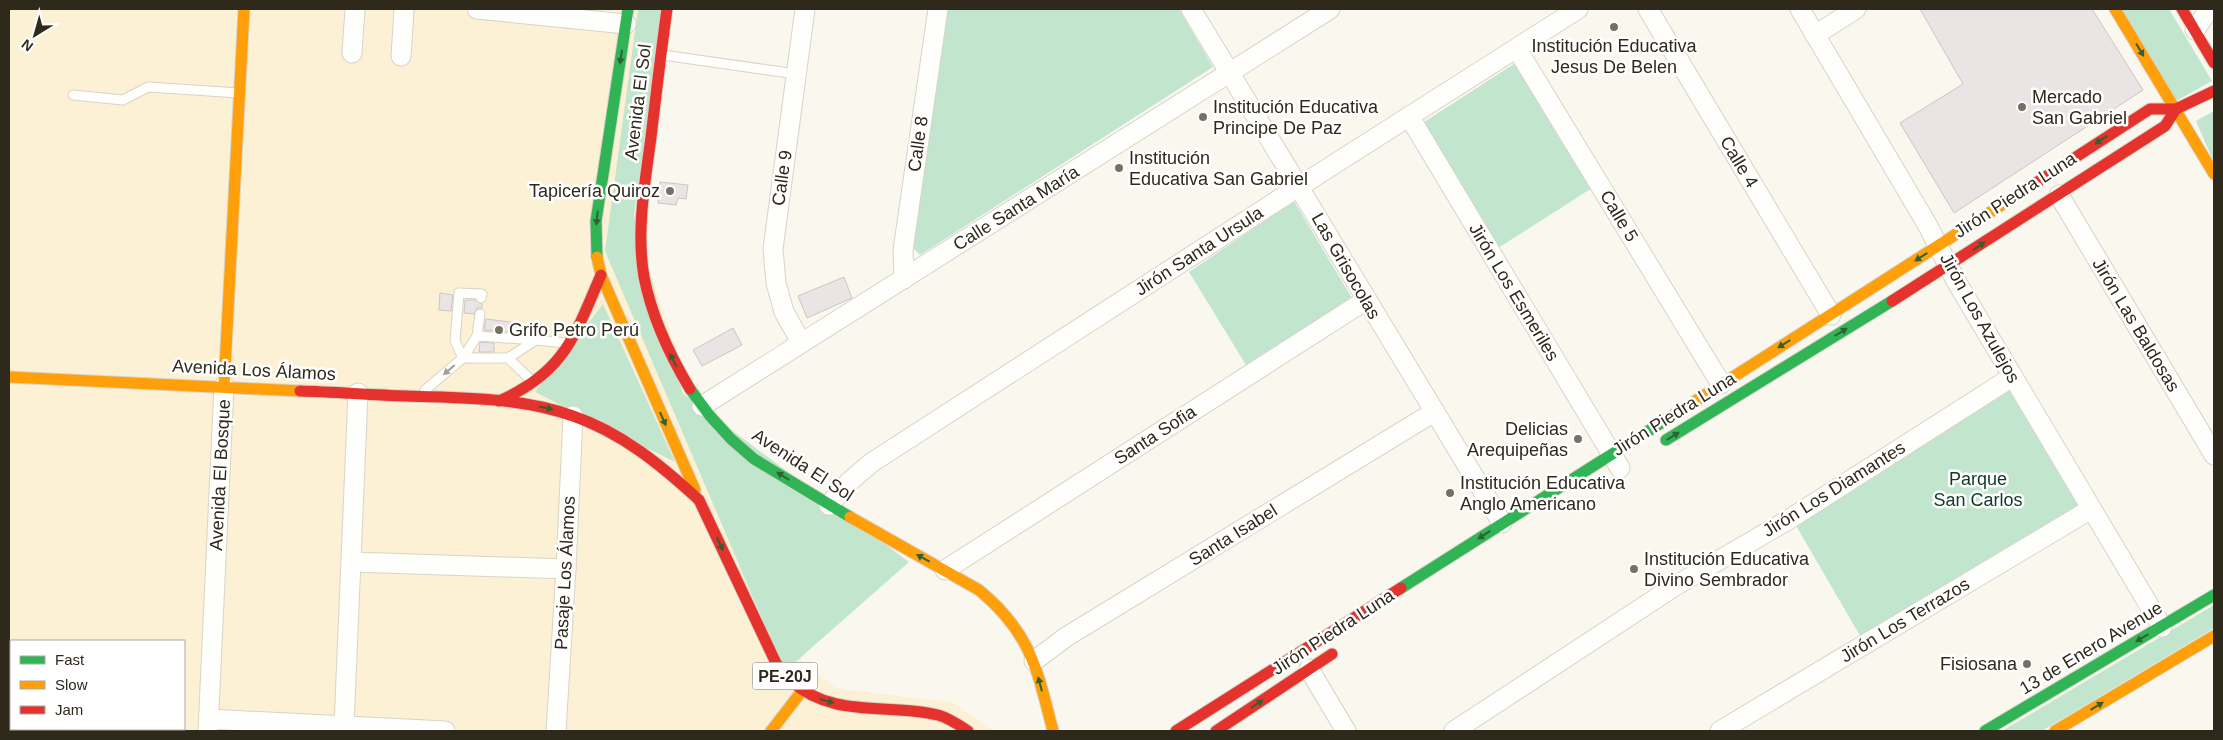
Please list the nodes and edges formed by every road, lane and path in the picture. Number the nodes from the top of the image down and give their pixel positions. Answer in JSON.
{"nodes":[{"id":1,"x":244,"y":9,"type":"edge"},
{"id":2,"x":355,"y":9,"type":"edge"},
{"id":3,"x":404,"y":9,"type":"edge"},
{"id":4,"x":477,"y":9,"type":"edge"},
{"id":5,"x":666,"y":9,"type":"edge"},
{"id":6,"x":806,"y":9,"type":"edge"},
{"id":7,"x":938,"y":9,"type":"edge"},
{"id":8,"x":1191,"y":9,"type":"edge"},
{"id":9,"x":1330,"y":9,"type":"edge"},
{"id":10,"x":1578,"y":9,"type":"edge"},
{"id":11,"x":1648,"y":9,"type":"edge"},
{"id":12,"x":1800,"y":9,"type":"edge"},
{"id":13,"x":1856,"y":9,"type":"edge"},
{"id":14,"x":2115,"y":9,"type":"edge"},
{"id":15,"x":2182,"y":9,"type":"edge"},
{"id":16,"x":2209,"y":9,"type":"edge"},
{"id":17,"x":627,"y":16,"type":"edge"},
{"id":18,"x":2195,"y":30,"type":"junction"},
{"id":19,"x":1816,"y":35,"type":"junction"},
{"id":20,"x":1517,"y":49,"type":"junction"},
{"id":21,"x":352,"y":53,"type":"dead end"},
{"id":22,"x":661,"y":55,"type":"junction"},
{"id":23,"x":402,"y":56,"type":"dead end"},
{"id":24,"x":2214,"y":63,"type":"edge"},
{"id":25,"x":1230,"y":73,"type":"junction"},
{"id":26,"x":796,"y":74,"type":"junction"},
{"id":27,"x":2214,"y":91,"type":"edge"},
{"id":28,"x":240,"y":93,"type":"junction"},
{"id":29,"x":73,"y":95,"type":"dead end"},
{"id":30,"x":2176,"y":109,"type":"junction"},
{"id":31,"x":1409,"y":116,"type":"junction"},
{"id":32,"x":2214,"y":174,"type":"edge"},
{"id":33,"x":1299,"y":186,"type":"junction"},
{"id":34,"x":2059,"y":195,"type":"junction"},
{"id":35,"x":1938,"y":245,"type":"junction"},
{"id":36,"x":1948,"y":266,"type":"junction"},
{"id":37,"x":601,"y":275,"type":"junction"},
{"id":38,"x":904,"y":279,"type":"junction"},
{"id":39,"x":481,"y":298,"type":"dead end"},
{"id":40,"x":1366,"y":300,"type":"junction"},
{"id":41,"x":480,"y":314,"type":"dead end"},
{"id":42,"x":1830,"y":315,"type":"junction"},
{"id":43,"x":477,"y":336,"type":"junction"},
{"id":44,"x":536,"y":340,"type":"junction"},
{"id":45,"x":801,"y":342,"type":"junction"},
{"id":46,"x":571,"y":343,"type":"junction"},
{"id":47,"x":463,"y":358,"type":"junction"},
{"id":48,"x":508,"y":358,"type":"junction"},
{"id":49,"x":2012,"y":376,"type":"junction"},
{"id":50,"x":9,"y":377,"type":"edge"},
{"id":51,"x":534,"y":384,"type":"junction"},
{"id":52,"x":1721,"y":384,"type":"junction"},
{"id":53,"x":224,"y":386,"type":"junction"},
{"id":54,"x":358,"y":393,"type":"junction"},
{"id":55,"x":418,"y":397,"type":"junction"},
{"id":56,"x":498,"y":401,"type":"junction"},
{"id":57,"x":702,"y":406,"type":"junction"},
{"id":58,"x":1434,"y":412,"type":"junction"},
{"id":59,"x":573,"y":416,"type":"junction"},
{"id":60,"x":1654,"y":447,"type":"dead end"},
{"id":61,"x":2214,"y":455,"type":"edge"},
{"id":62,"x":1618,"y":464,"type":"junction"},
{"id":63,"x":699,"y":500,"type":"junction"},
{"id":64,"x":829,"y":505,"type":"junction"},
{"id":65,"x":2090,"y":509,"type":"junction"},
{"id":66,"x":1502,"y":523,"type":"junction"},
{"id":67,"x":352,"y":562,"type":"junction"},
{"id":68,"x":566,"y":569,"type":"junction"},
{"id":69,"x":945,"y":570,"type":"junction"},
{"id":70,"x":2214,"y":595,"type":"edge"},
{"id":71,"x":2162,"y":627,"type":"junction"},
{"id":72,"x":2214,"y":636,"type":"edge"},
{"id":73,"x":1342,"y":648,"type":"dead end"},
{"id":74,"x":1034,"y":661,"type":"junction"},
{"id":75,"x":1310,"y":669,"type":"junction"},
{"id":76,"x":802,"y":691,"type":"junction"},
{"id":77,"x":208,"y":725,"type":"edge"},
{"id":78,"x":344,"y":726,"type":"junction"},
{"id":79,"x":1187,"y":728,"type":"edge"},
{"id":80,"x":445,"y":731,"type":"edge"},
{"id":81,"x":556,"y":731,"type":"edge"},
{"id":82,"x":771,"y":731,"type":"edge"},
{"id":83,"x":968,"y":731,"type":"edge"},
{"id":84,"x":1053,"y":731,"type":"edge"},
{"id":85,"x":1216,"y":731,"type":"edge"},
{"id":86,"x":1346,"y":731,"type":"edge"},
{"id":87,"x":1454,"y":731,"type":"edge"},
{"id":88,"x":1720,"y":731,"type":"edge"},
{"id":89,"x":1985,"y":731,"type":"edge"},
{"id":90,"x":2055,"y":731,"type":"edge"}],
"edges":[{"from":1,"to":28,"type":"main road","name":"Avenida El Bosque"},
{"from":2,"to":21,"type":"street"},
{"from":3,"to":23,"type":"street"},
{"from":4,"to":17,"type":"street"},
{"from":5,"to":22,"type":"main road","name":"Avenida El Sol"},
{"from":6,"to":26,"type":"street","name":"Calle 9"},
{"from":7,"to":38,"type":"street","name":"Calle 8"},
{"from":8,"to":25,"type":"street","name":"Las Grisocolas"},
{"from":9,"to":25,"type":"street","name":"Calle Santa María"},
{"from":10,"to":20,"type":"street","name":"Jirón Santa Ursula"},
{"from":11,"to":42,"type":"street","name":"Calle 4"},
{"from":12,"to":19,"type":"street","name":"Jirón Los Azulejos"},
{"from":13,"to":19,"type":"street"},
{"from":14,"to":30,"type":"main road","one_way":true},
{"from":15,"to":18,"type":"main road"},
{"from":16,"to":18,"type":"street"},
{"from":17,"to":37,"type":"main road","name":"Avenida El Sol","one_way":true},
{"from":18,"to":24,"type":"main road"},
{"from":19,"to":35,"type":"street","name":"Jirón Los Azulejos"},
{"from":20,"to":31,"type":"street","name":"Jirón Santa Ursula"},
{"from":20,"to":52,"type":"street","name":"Calle 5"},
{"from":22,"to":26,"type":"lane"},
{"from":57,"to":22,"type":"main road","name":"Avenida El Sol","one_way":true},
{"from":25,"to":33,"type":"street","name":"Las Grisocolas"},
{"from":25,"to":38,"type":"street","name":"Calle Santa María"},
{"from":26,"to":45,"type":"street","name":"Calle 9"},
{"from":27,"to":30,"type":"main road","name":"Jirón Piedra Luna"},
{"from":28,"to":29,"type":"lane"},
{"from":28,"to":53,"type":"main road","name":"Avenida El Bosque"},
{"from":30,"to":32,"type":"main road"},
{"from":30,"to":34,"type":"main road","name":"Jirón Piedra Luna"},
{"from":30,"to":35,"type":"main road","name":"Jirón Piedra Luna","one_way":true},
{"from":31,"to":33,"type":"street","name":"Jirón Santa Ursula"},
{"from":31,"to":62,"type":"street","name":"Jirón Los Esmeriles"},
{"from":33,"to":40,"type":"street","name":"Las Grisocolas"},
{"from":33,"to":64,"type":"street","name":"Jirón Santa Ursula"},
{"from":36,"to":34,"type":"main road","name":"Jirón Piedra Luna","one_way":true},
{"from":34,"to":61,"type":"street","name":"Jirón Las Baldosas"},
{"from":35,"to":36,"type":"street","name":"Jirón Los Azulejos"},
{"from":35,"to":42,"type":"main road","name":"Jirón Piedra Luna","one_way":true},
{"from":36,"to":49,"type":"street","name":"Jirón Los Azulejos"},
{"from":60,"to":36,"type":"main road","name":"Jirón Piedra Luna","one_way":true},
{"from":37,"to":46,"type":"main road","name":"Avenida Los Álamos"},
{"from":37,"to":63,"type":"main road","name":"Avenida El Sol","one_way":true},
{"from":38,"to":45,"type":"street","name":"Calle Santa María"},
{"from":39,"to":47,"type":"lane"},
{"from":40,"to":58,"type":"street","name":"Las Grisocolas"},
{"from":40,"to":69,"type":"street","name":"Santa Sofia"},
{"from":41,"to":43,"type":"lane"},
{"from":42,"to":52,"type":"main road","name":"Jirón Piedra Luna","one_way":true},
{"from":43,"to":44,"type":"lane"},
{"from":43,"to":47,"type":"lane"},
{"from":44,"to":46,"type":"lane"},
{"from":44,"to":48,"type":"lane"},
{"from":45,"to":57,"type":"street","name":"Calle Santa María"},
{"from":46,"to":51,"type":"main road","name":"Avenida Los Álamos"},
{"from":47,"to":48,"type":"lane"},
{"from":47,"to":55,"type":"lane","one_way":true},
{"from":48,"to":51,"type":"lane"},
{"from":49,"to":65,"type":"street","name":"Jirón Los Azulejos"},
{"from":49,"to":87,"type":"street","name":"Jirón Los Diamantes"},
{"from":50,"to":53,"type":"main road","name":"Avenida Los Álamos","number":"PE-20J"},
{"from":51,"to":56,"type":"main road","name":"Avenida Los Álamos"},
{"from":52,"to":62,"type":"main road","name":"Jirón Piedra Luna"},
{"from":53,"to":54,"type":"main road","name":"Avenida Los Álamos","number":"PE-20J"},
{"from":53,"to":77,"type":"street","name":"Avenida El Bosque"},
{"from":54,"to":55,"type":"main road","name":"Avenida Los Álamos","number":"PE-20J"},
{"from":54,"to":67,"type":"street"},
{"from":55,"to":56,"type":"main road","name":"Avenida Los Álamos","number":"PE-20J"},
{"from":56,"to":59,"type":"main road","name":"Avenida Los Álamos","number":"PE-20J","one_way":true},
{"from":64,"to":57,"type":"main road","name":"Avenida El Sol","one_way":true},
{"from":58,"to":66,"type":"street","name":"Las Grisocolas"},
{"from":58,"to":74,"type":"street","name":"Santa Isabel"},
{"from":59,"to":63,"type":"main road","name":"Avenida Los Álamos","number":"PE-20J"},
{"from":59,"to":68,"type":"street","name":"Pasaje Los Álamos"},
{"from":62,"to":66,"type":"main road","name":"Jirón Piedra Luna"},
{"from":63,"to":76,"type":"main road","name":"Avenida El Sol","number":"PE-20J","one_way":true},
{"from":69,"to":64,"type":"main road","name":"Avenida El Sol","one_way":true},
{"from":65,"to":71,"type":"street","name":"Jirón Los Azulejos"},
{"from":65,"to":88,"type":"street","name":"Jirón Los Terrazos"},
{"from":66,"to":79,"type":"main road","name":"Jirón Piedra Luna","one_way":true},
{"from":67,"to":68,"type":"street"},
{"from":67,"to":78,"type":"street"},
{"from":68,"to":81,"type":"street","name":"Pasaje Los Álamos"},
{"from":69,"to":74,"type":"main road","name":"Avenida El Sol"},
{"from":70,"to":71,"type":"main road","name":"13 de Enero Avenue"},
{"from":71,"to":89,"type":"main road","name":"13 de Enero Avenue","one_way":true},
{"from":90,"to":72,"type":"main road","one_way":true},
{"from":73,"to":75,"type":"main road","name":"Jirón Piedra Luna"},
{"from":84,"to":74,"type":"main road","name":"Avenida El Sol","one_way":true},
{"from":85,"to":75,"type":"main road","name":"Jirón Piedra Luna","one_way":true},
{"from":75,"to":86,"type":"street"},
{"from":76,"to":82,"type":"main road"},
{"from":76,"to":83,"type":"main road","name":"Avenida El Sol","number":"PE-20J","one_way":true},
{"from":77,"to":78,"type":"street"},
{"from":78,"to":80,"type":"street"}]}
